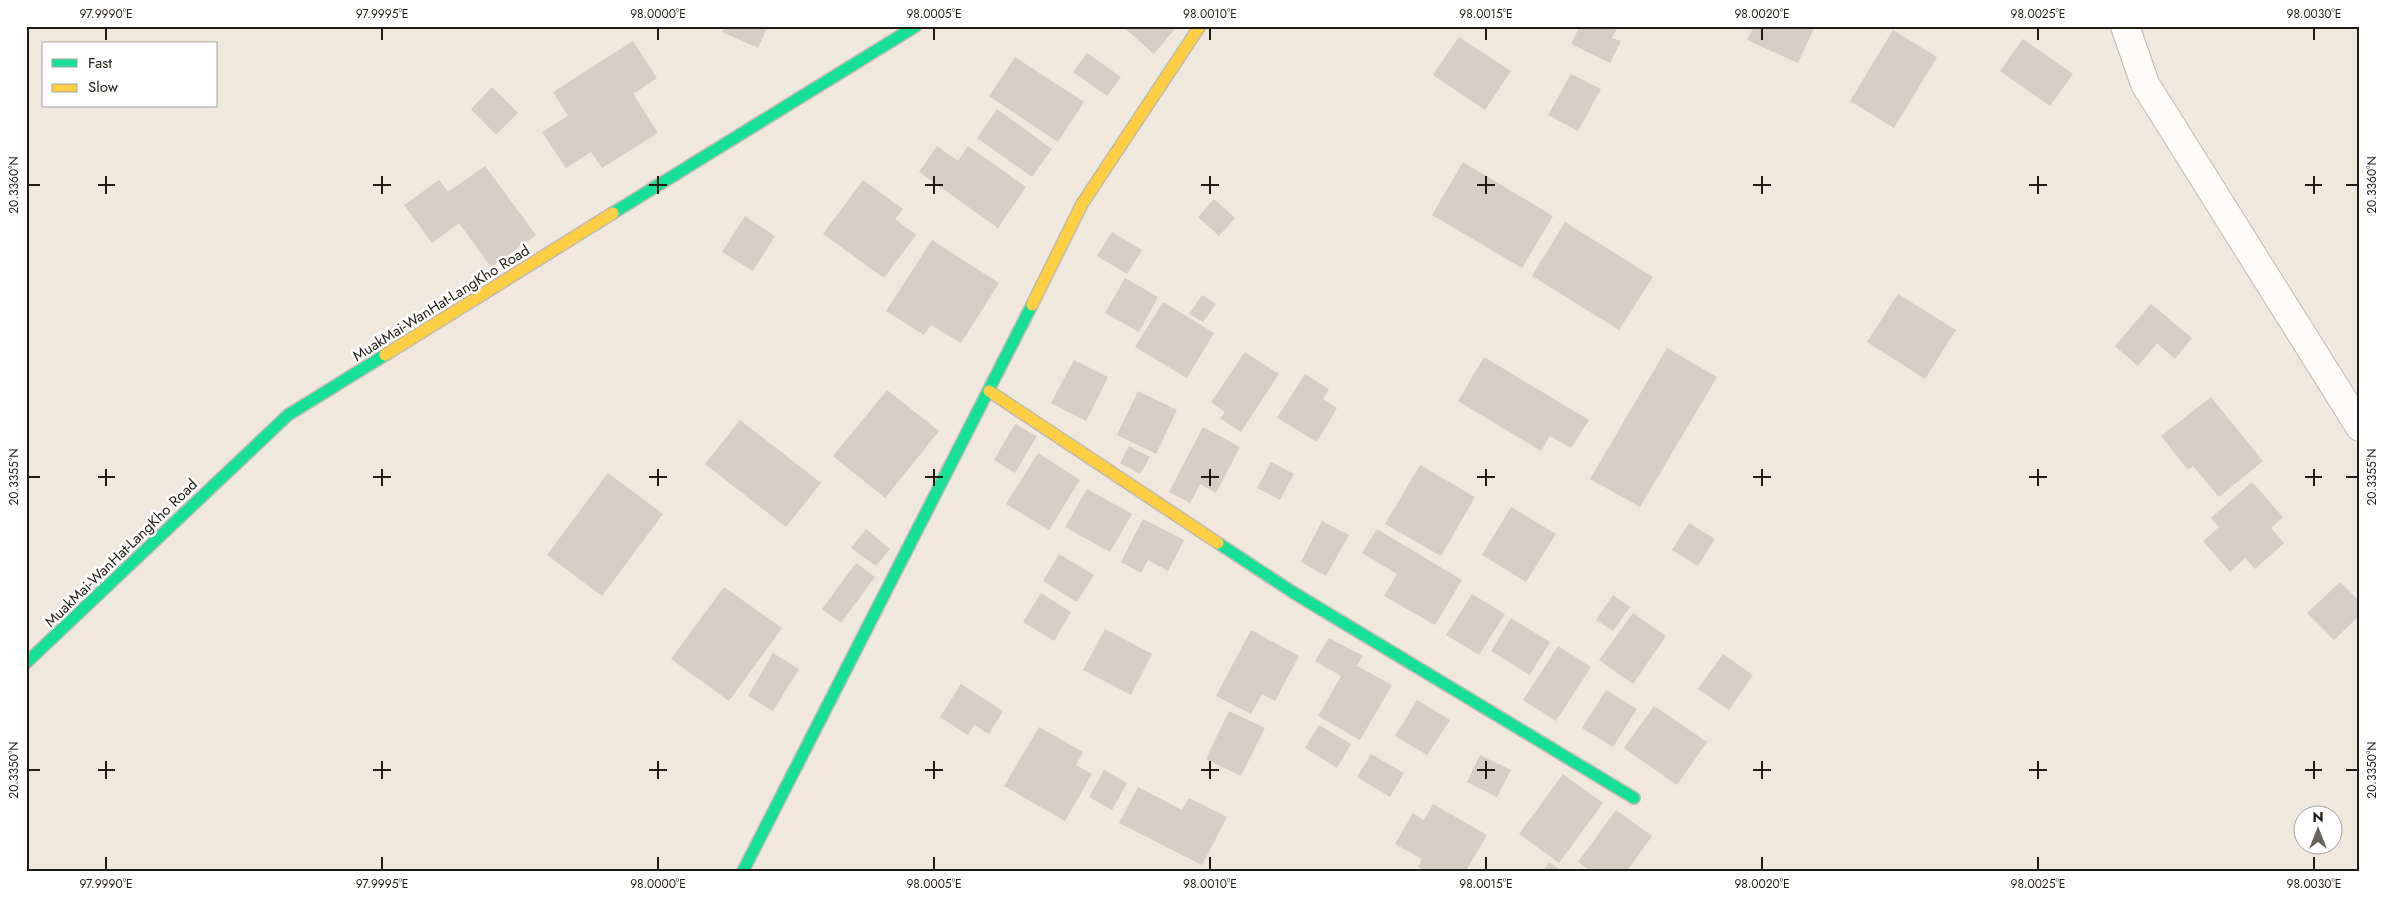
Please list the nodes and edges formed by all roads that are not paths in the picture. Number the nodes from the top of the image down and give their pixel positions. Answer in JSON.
{"nodes":[{"id":1,"x":916,"y":26,"type":"edge"},
{"id":2,"x":1200,"y":26,"type":"edge"},
{"id":3,"x":2125,"y":26,"type":"edge"},
{"id":4,"x":989,"y":391,"type":"junction"},
{"id":5,"x":2360,"y":427,"type":"edge"},
{"id":6,"x":26,"y":663,"type":"edge"},
{"id":7,"x":1634,"y":798,"type":"dead end"},
{"id":8,"x":742,"y":871,"type":"edge"}],
"edges":[{"from":1,"to":6,"type":"street","name":"MuakMai-WanHat-LangKho Road"},
{"from":2,"to":4,"type":"street"},
{"from":3,"to":5,"type":"street"},
{"from":4,"to":7,"type":"street"},
{"from":4,"to":8,"type":"street"}]}
